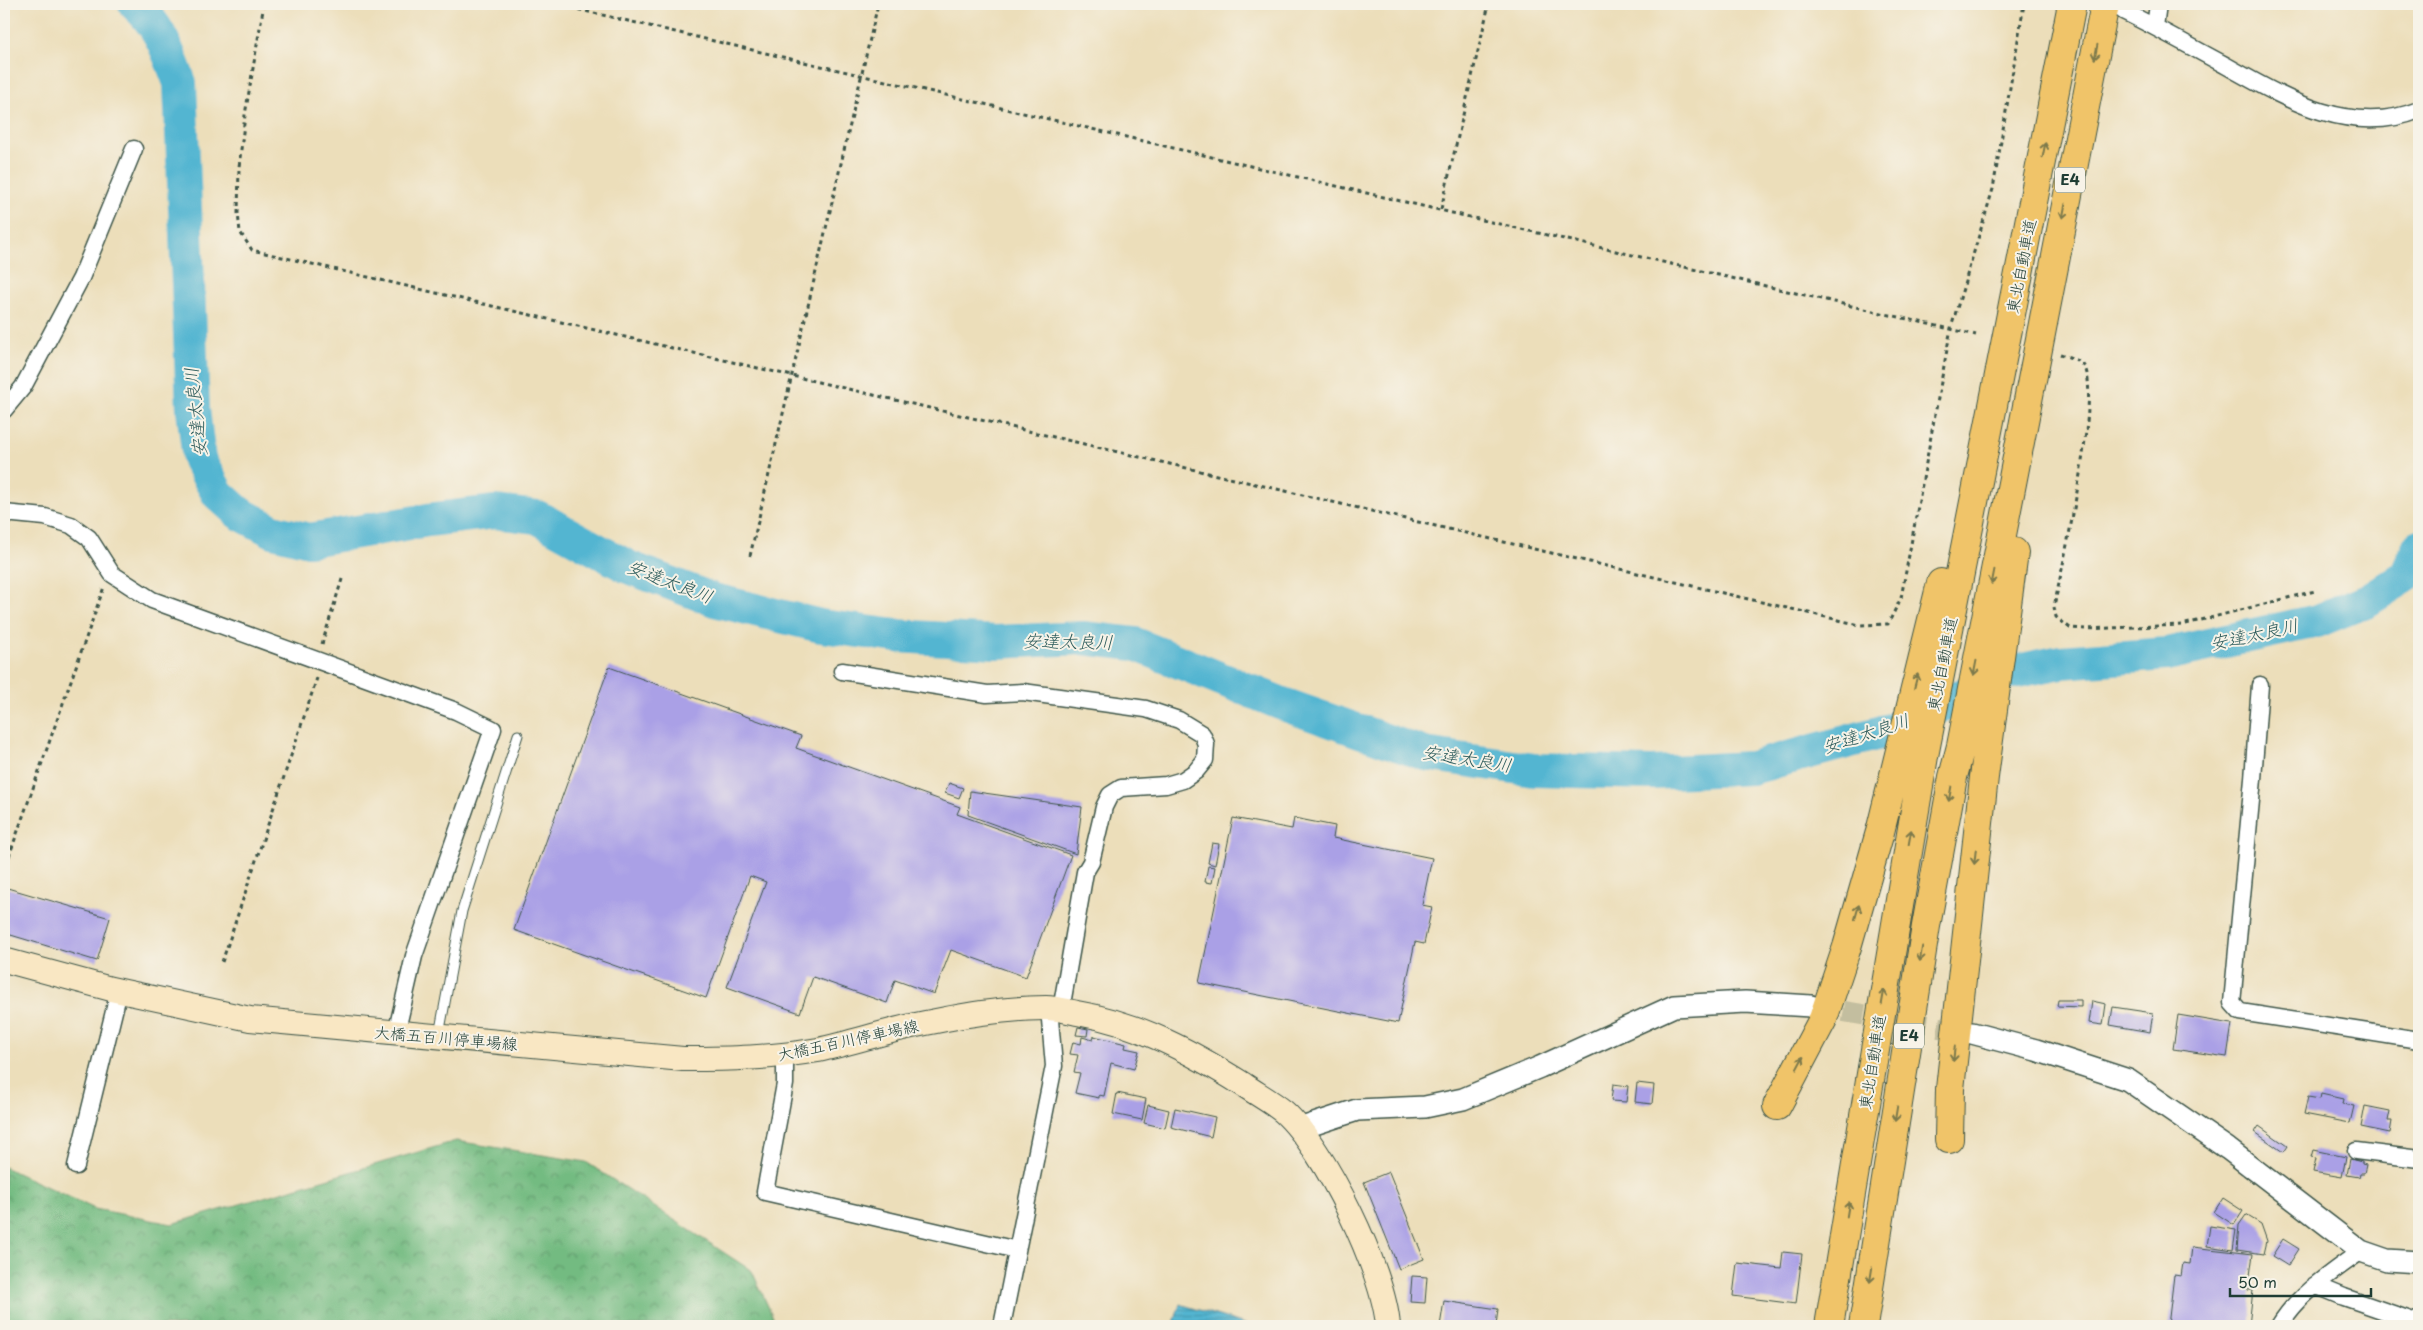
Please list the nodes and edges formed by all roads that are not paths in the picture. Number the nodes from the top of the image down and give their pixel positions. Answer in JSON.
{"nodes":[{"id":1,"x":2072,"y":4,"type":"edge"},
{"id":2,"x":2158,"y":4,"type":"edge"},
{"id":3,"x":2114,"y":7,"type":"edge"},
{"id":4,"x":2156,"y":27,"type":"junction"},
{"id":5,"x":2419,"y":110,"type":"edge"},
{"id":6,"x":134,"y":149,"type":"dead end"},
{"id":7,"x":4,"y":410,"type":"edge"},
{"id":8,"x":4,"y":513,"type":"edge"},
{"id":9,"x":1996,"y":616,"type":"junction"},
{"id":10,"x":1939,"y":630,"type":"junction"},
{"id":11,"x":842,"y":671,"type":"dead end"},
{"id":12,"x":2260,"y":685,"type":"dead end"},
{"id":13,"x":518,"y":735,"type":"dead end"},
{"id":14,"x":4,"y":960,"type":"edge"},
{"id":15,"x":119,"y":991,"type":"junction"},
{"id":16,"x":1811,"y":1006,"type":"tunnel mouth"},
{"id":17,"x":1055,"y":1009,"type":"junction"},
{"id":18,"x":1972,"y":1033,"type":"tunnel mouth"},
{"id":19,"x":396,"y":1034,"type":"junction"},
{"id":20,"x":439,"y":1038,"type":"junction"},
{"id":21,"x":2419,"y":1040,"type":"edge"},
{"id":22,"x":785,"y":1054,"type":"junction"},
{"id":23,"x":1777,"y":1106,"type":"dead end"},
{"id":24,"x":1299,"y":1129,"type":"junction"},
{"id":25,"x":1950,"y":1139,"type":"dead end"},
{"id":26,"x":2356,"y":1151,"type":"dead end"},
{"id":27,"x":2419,"y":1159,"type":"edge"},
{"id":28,"x":76,"y":1166,"type":"dead end"},
{"id":29,"x":1018,"y":1250,"type":"junction"},
{"id":30,"x":2361,"y":1251,"type":"junction"},
{"id":31,"x":2419,"y":1262,"type":"edge"},
{"id":32,"x":2315,"y":1284,"type":"junction"},
{"id":33,"x":2419,"y":1323,"type":"edge"},
{"id":34,"x":1002,"y":1326,"type":"edge"},
{"id":35,"x":1388,"y":1326,"type":"edge"},
{"id":36,"x":1829,"y":1326,"type":"edge"},
{"id":37,"x":1863,"y":1326,"type":"edge"},
{"id":38,"x":2280,"y":1326,"type":"edge"}],
"edges":[{"from":10,"to":1,"type":"highway","name":"東北自動車道","number":"E4","one_way":true},
{"from":2,"to":4,"type":"street"},
{"from":3,"to":4,"type":"street"},
{"from":3,"to":9,"type":"highway","name":"東北自動車道","number":"E4","one_way":true},
{"from":4,"to":5,"type":"street"},
{"from":6,"to":7,"type":"street"},
{"from":8,"to":19,"type":"street"},
{"from":9,"to":25,"type":"highway","one_way":true},
{"from":9,"to":37,"type":"highway","name":"東北自動車道","number":"E4","one_way":true},
{"from":23,"to":10,"type":"highway","one_way":true},
{"from":36,"to":10,"type":"highway","name":"東北自動車道","number":"E4","one_way":true},
{"from":11,"to":17,"type":"street"},
{"from":12,"to":21,"type":"street"},
{"from":13,"to":20,"type":"lane"},
{"from":14,"to":15,"type":"main road","name":"大橋五百川停車場線"},
{"from":15,"to":19,"type":"main road","name":"大橋五百川停車場線"},
{"from":15,"to":28,"type":"street"},
{"from":16,"to":24,"type":"street"},
{"from":17,"to":22,"type":"main road","name":"大橋五百川停車場線"},
{"from":17,"to":24,"type":"main road","name":"大橋五百川停車場線"},
{"from":17,"to":29,"type":"street"},
{"from":18,"to":30,"type":"street"},
{"from":19,"to":20,"type":"main road","name":"大橋五百川停車場線"},
{"from":20,"to":22,"type":"main road","name":"大橋五百川停車場線"},
{"from":22,"to":29,"type":"street"},
{"from":24,"to":35,"type":"main road","name":"大橋五百川停車場線"},
{"from":26,"to":27,"type":"street"},
{"from":29,"to":34,"type":"street"},
{"from":30,"to":31,"type":"street"},
{"from":30,"to":32,"type":"street"},
{"from":32,"to":33,"type":"street"},
{"from":32,"to":38,"type":"street"}]}
